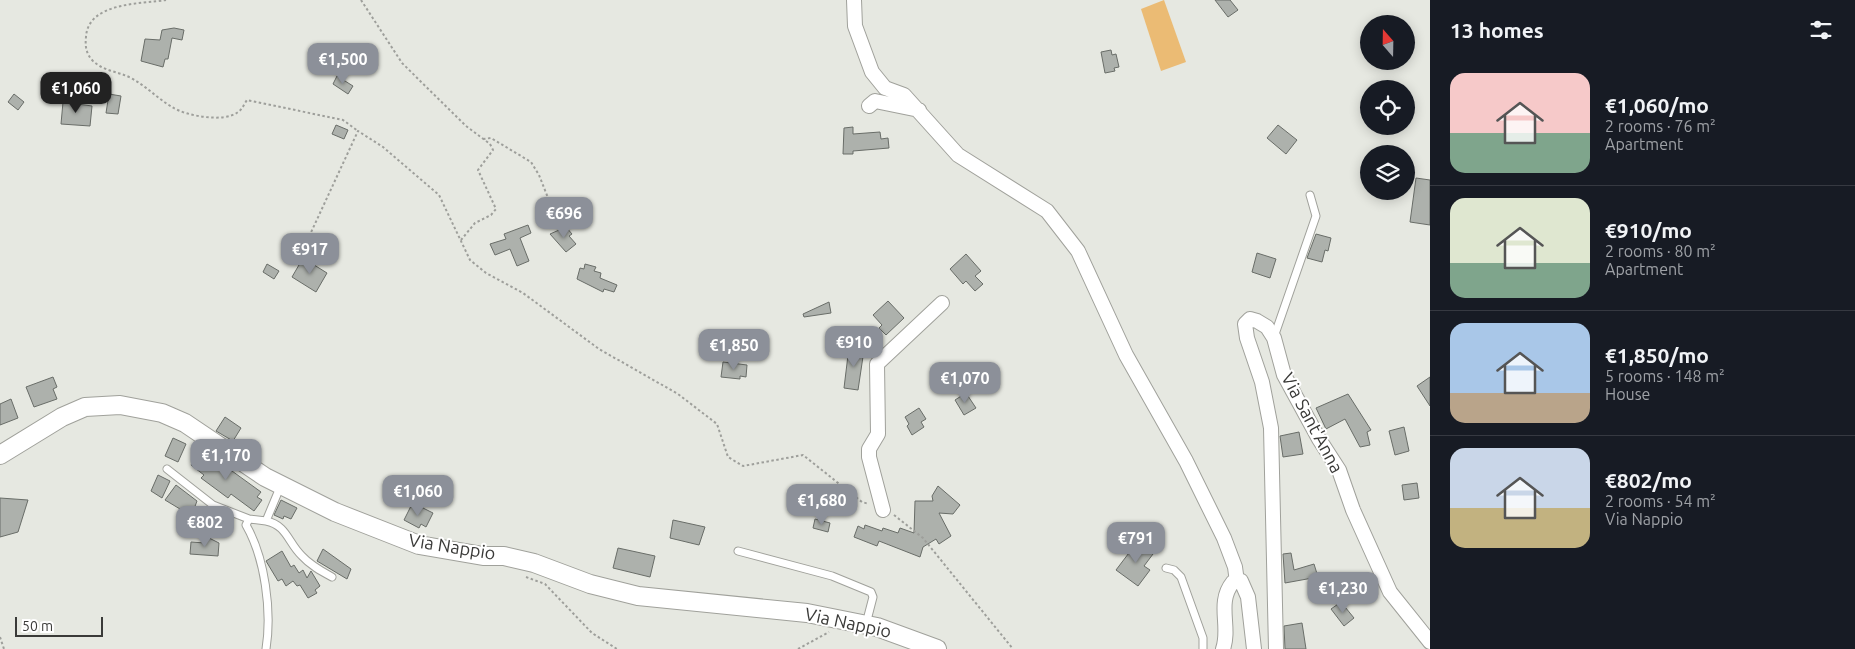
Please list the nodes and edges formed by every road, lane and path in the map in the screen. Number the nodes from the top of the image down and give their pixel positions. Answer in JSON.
{"nodes":[{"id":1,"x":166,"y":0,"type":"edge"},
{"id":2,"x":361,"y":0,"type":"edge"},
{"id":3,"x":854,"y":0,"type":"edge"},
{"id":4,"x":869,"y":106,"type":"dead end"},
{"id":5,"x":919,"y":110,"type":"junction"},
{"id":6,"x":358,"y":131,"type":"junction"},
{"id":7,"x":483,"y":139,"type":"junction"},
{"id":8,"x":1310,"y":195,"type":"dead end"},
{"id":9,"x":552,"y":208,"type":"dead end"},
{"id":10,"x":461,"y":240,"type":"junction"},
{"id":11,"x":307,"y":241,"type":"dead end"},
{"id":12,"x":942,"y":304,"type":"dead end"},
{"id":13,"x":1274,"y":338,"type":"junction"},
{"id":14,"x":0,"y":455,"type":"edge"},
{"id":15,"x":167,"y":469,"type":"dead end"},
{"id":16,"x":281,"y":485,"type":"junction"},
{"id":17,"x":883,"y":510,"type":"junction"},
{"id":18,"x":249,"y":519,"type":"junction"},
{"id":19,"x":266,"y":521,"type":"junction"},
{"id":20,"x":738,"y":551,"type":"dead end"},
{"id":21,"x":522,"y":560,"type":"junction"},
{"id":22,"x":1166,"y":568,"type":"dead end"},
{"id":23,"x":332,"y":577,"type":"dead end"},
{"id":24,"x":1237,"y":582,"type":"junction"},
{"id":25,"x":866,"y":624,"type":"junction"},
{"id":26,"x":0,"y":637,"type":"edge"},
{"id":27,"x":1430,"y":642,"type":"edge"},
{"id":28,"x":4,"y":649,"type":"edge"},
{"id":29,"x":266,"y":649,"type":"edge"},
{"id":30,"x":617,"y":649,"type":"edge"},
{"id":31,"x":937,"y":649,"type":"edge"},
{"id":32,"x":1013,"y":649,"type":"edge"},
{"id":33,"x":1203,"y":649,"type":"edge"},
{"id":34,"x":1223,"y":649,"type":"edge"},
{"id":35,"x":1254,"y":649,"type":"edge"},
{"id":36,"x":1276,"y":649,"type":"edge"}],
"edges":[{"from":1,"to":6,"type":"path"},
{"from":2,"to":7,"type":"path"},
{"from":3,"to":5,"type":"street"},
{"from":4,"to":5,"type":"street"},
{"from":5,"to":24,"type":"street"},
{"from":6,"to":10,"type":"path"},
{"from":6,"to":11,"type":"path"},
{"from":7,"to":9,"type":"path"},
{"from":7,"to":10,"type":"path"},
{"from":8,"to":13,"type":"lane"},
{"from":10,"to":17,"type":"path"},
{"from":12,"to":17,"type":"street"},
{"from":13,"to":27,"type":"street","name":"Via Sant'Anna"},
{"from":13,"to":36,"type":"street","name":"Via Sant'Anna"},
{"from":14,"to":16,"type":"street","name":"Via Nappio"},
{"from":15,"to":18,"type":"lane"},
{"from":16,"to":19,"type":"lane"},
{"from":16,"to":21,"type":"street","name":"Via Nappio"},
{"from":17,"to":32,"type":"path"},
{"from":18,"to":19,"type":"lane"},
{"from":18,"to":29,"type":"lane"},
{"from":19,"to":23,"type":"lane"},
{"from":20,"to":25,"type":"lane"},
{"from":21,"to":25,"type":"street","name":"Via Nappio"},
{"from":21,"to":30,"type":"path"},
{"from":22,"to":33,"type":"lane"},
{"from":24,"to":34,"type":"street"},
{"from":24,"to":35,"type":"street"},
{"from":25,"to":31,"type":"street","name":"Via Nappio"},
{"from":26,"to":28,"type":"path"}]}
